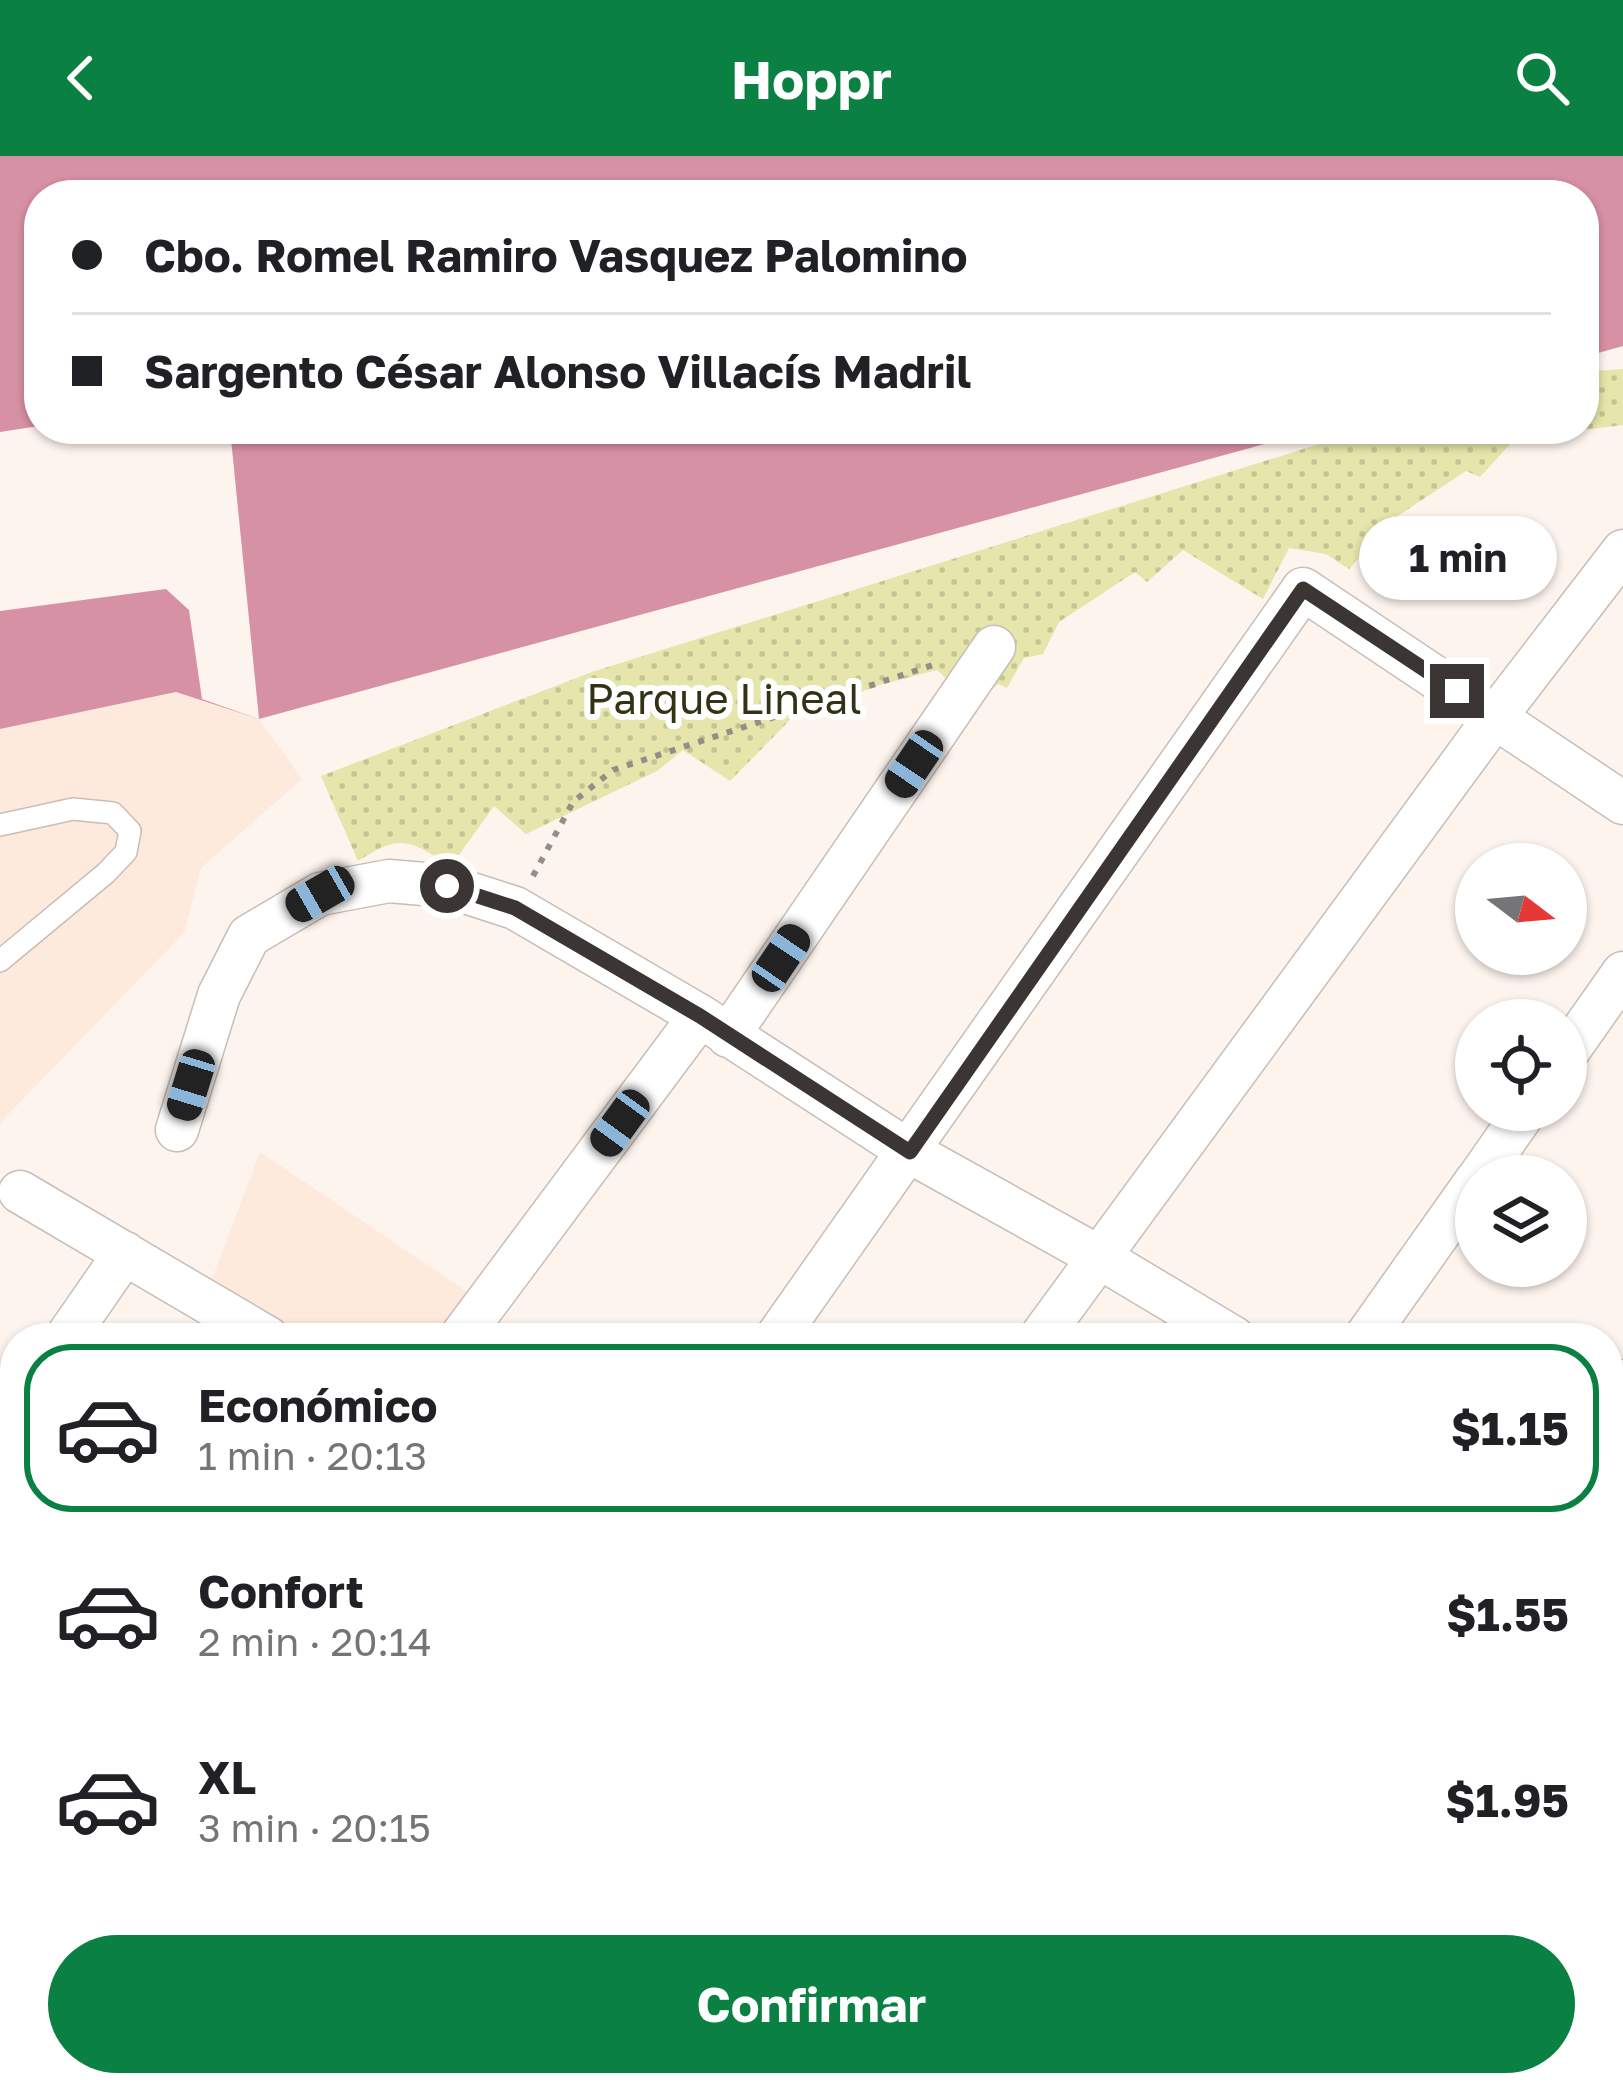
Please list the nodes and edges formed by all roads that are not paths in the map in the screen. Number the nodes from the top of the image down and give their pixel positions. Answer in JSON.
{"nodes":[{"id":1,"x":1623,"y":551,"type":"edge"},
{"id":2,"x":994,"y":647,"type":"road end"},
{"id":3,"x":1496,"y":716,"type":"junction"},
{"id":4,"x":1623,"y":803,"type":"edge"},
{"id":5,"x":0,"y":825,"type":"edge"},
{"id":6,"x":0,"y":962,"type":"edge"},
{"id":7,"x":1623,"y":973,"type":"edge"},
{"id":8,"x":1587,"y":1024,"type":"edge"},
{"id":9,"x":714,"y":1026,"type":"junction"},
{"id":10,"x":177,"y":1130,"type":"dead end"},
{"id":11,"x":910,"y":1152,"type":"junction"},
{"id":12,"x":20,"y":1192,"type":"dead end"},
{"id":13,"x":1455,"y":1211,"type":"edge"},
{"id":14,"x":124,"y":1253,"type":"junction"},
{"id":15,"x":1097,"y":1256,"type":"junction"},
{"id":16,"x":76,"y":1323,"type":"edge"},
{"id":17,"x":243,"y":1323,"type":"edge"},
{"id":18,"x":472,"y":1323,"type":"edge"},
{"id":19,"x":787,"y":1323,"type":"edge"},
{"id":20,"x":1050,"y":1323,"type":"edge"},
{"id":21,"x":1209,"y":1323,"type":"edge"},
{"id":22,"x":1376,"y":1323,"type":"edge"}],
"edges":[{"from":1,"to":3,"type":"street"},
{"from":2,"to":9,"type":"street"},
{"from":3,"to":4,"type":"street"},
{"from":3,"to":11,"type":"street"},
{"from":3,"to":15,"type":"street"},
{"from":5,"to":6,"type":"lane"},
{"from":7,"to":8,"type":"street"},
{"from":9,"to":10,"type":"street"},
{"from":9,"to":11,"type":"street"},
{"from":9,"to":18,"type":"street"},
{"from":11,"to":15,"type":"street"},
{"from":11,"to":19,"type":"street"},
{"from":12,"to":14,"type":"street"},
{"from":13,"to":22,"type":"street"},
{"from":14,"to":16,"type":"street"},
{"from":14,"to":17,"type":"street"},
{"from":15,"to":20,"type":"street"},
{"from":15,"to":21,"type":"street"}]}
